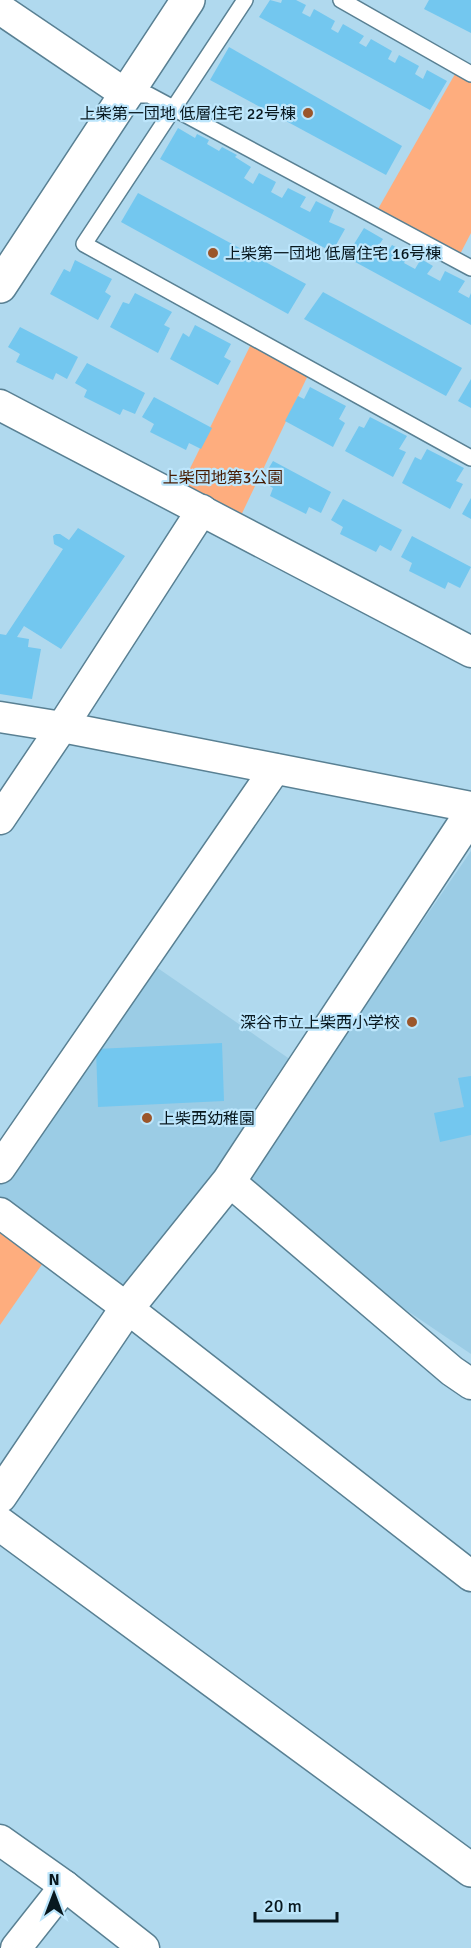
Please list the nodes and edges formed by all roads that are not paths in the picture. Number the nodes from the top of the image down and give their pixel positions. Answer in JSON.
{"nodes":[{"id":1,"x":188,"y":0,"type":"edge"},
{"id":2,"x":245,"y":0,"type":"edge"},
{"id":3,"x":341,"y":0,"type":"edge"},
{"id":4,"x":0,"y":9,"type":"edge"},
{"id":5,"x":471,"y":74,"type":"edge"},
{"id":6,"x":127,"y":95,"type":"junction"},
{"id":7,"x":174,"y":109,"type":"junction"},
{"id":8,"x":471,"y":268,"type":"edge"},
{"id":9,"x":0,"y":286,"type":"edge"},
{"id":10,"x":0,"y":405,"type":"edge"},
{"id":11,"x":471,"y":458,"type":"edge"},
{"id":12,"x":202,"y":510,"type":"junction"},
{"id":13,"x":471,"y":652,"type":"edge"},
{"id":14,"x":0,"y":717,"type":"edge"},
{"id":15,"x":62,"y":727,"type":"junction"},
{"id":16,"x":275,"y":769,"type":"junction"},
{"id":17,"x":471,"y":807,"type":"edge"},
{"id":18,"x":471,"y":814,"type":"edge"},
{"id":19,"x":0,"y":819,"type":"edge"},
{"id":20,"x":0,"y":1168,"type":"edge"},
{"id":21,"x":229,"y":1181,"type":"junction"},
{"id":22,"x":0,"y":1213,"type":"edge"},
{"id":23,"x":127,"y":1308,"type":"junction"},
{"id":24,"x":471,"y":1384,"type":"edge"},
{"id":25,"x":0,"y":1496,"type":"edge"},
{"id":26,"x":0,"y":1524,"type":"edge"},
{"id":27,"x":471,"y":1576,"type":"edge"},
{"id":28,"x":0,"y":1840,"type":"edge"},
{"id":29,"x":471,"y":1870,"type":"edge"},
{"id":30,"x":65,"y":1886,"type":"junction"},
{"id":31,"x":16,"y":1948,"type":"edge"},
{"id":32,"x":144,"y":1948,"type":"edge"}],
"edges":[{"from":1,"to":6,"type":"street"},
{"from":2,"to":7,"type":"lane"},
{"from":3,"to":5,"type":"lane"},
{"from":4,"to":6,"type":"street"},
{"from":6,"to":7,"type":"lane"},
{"from":6,"to":9,"type":"street"},
{"from":7,"to":8,"type":"lane"},
{"from":7,"to":11,"type":"lane"},
{"from":10,"to":12,"type":"street"},
{"from":12,"to":13,"type":"street"},
{"from":12,"to":15,"type":"street"},
{"from":14,"to":15,"type":"street"},
{"from":15,"to":16,"type":"street"},
{"from":15,"to":19,"type":"street"},
{"from":16,"to":17,"type":"street"},
{"from":16,"to":20,"type":"street"},
{"from":18,"to":21,"type":"street"},
{"from":21,"to":23,"type":"street"},
{"from":21,"to":24,"type":"street"},
{"from":22,"to":23,"type":"street"},
{"from":23,"to":25,"type":"street"},
{"from":23,"to":27,"type":"street"},
{"from":26,"to":29,"type":"street"},
{"from":28,"to":30,"type":"street"},
{"from":30,"to":31,"type":"street"},
{"from":30,"to":32,"type":"street"}]}
